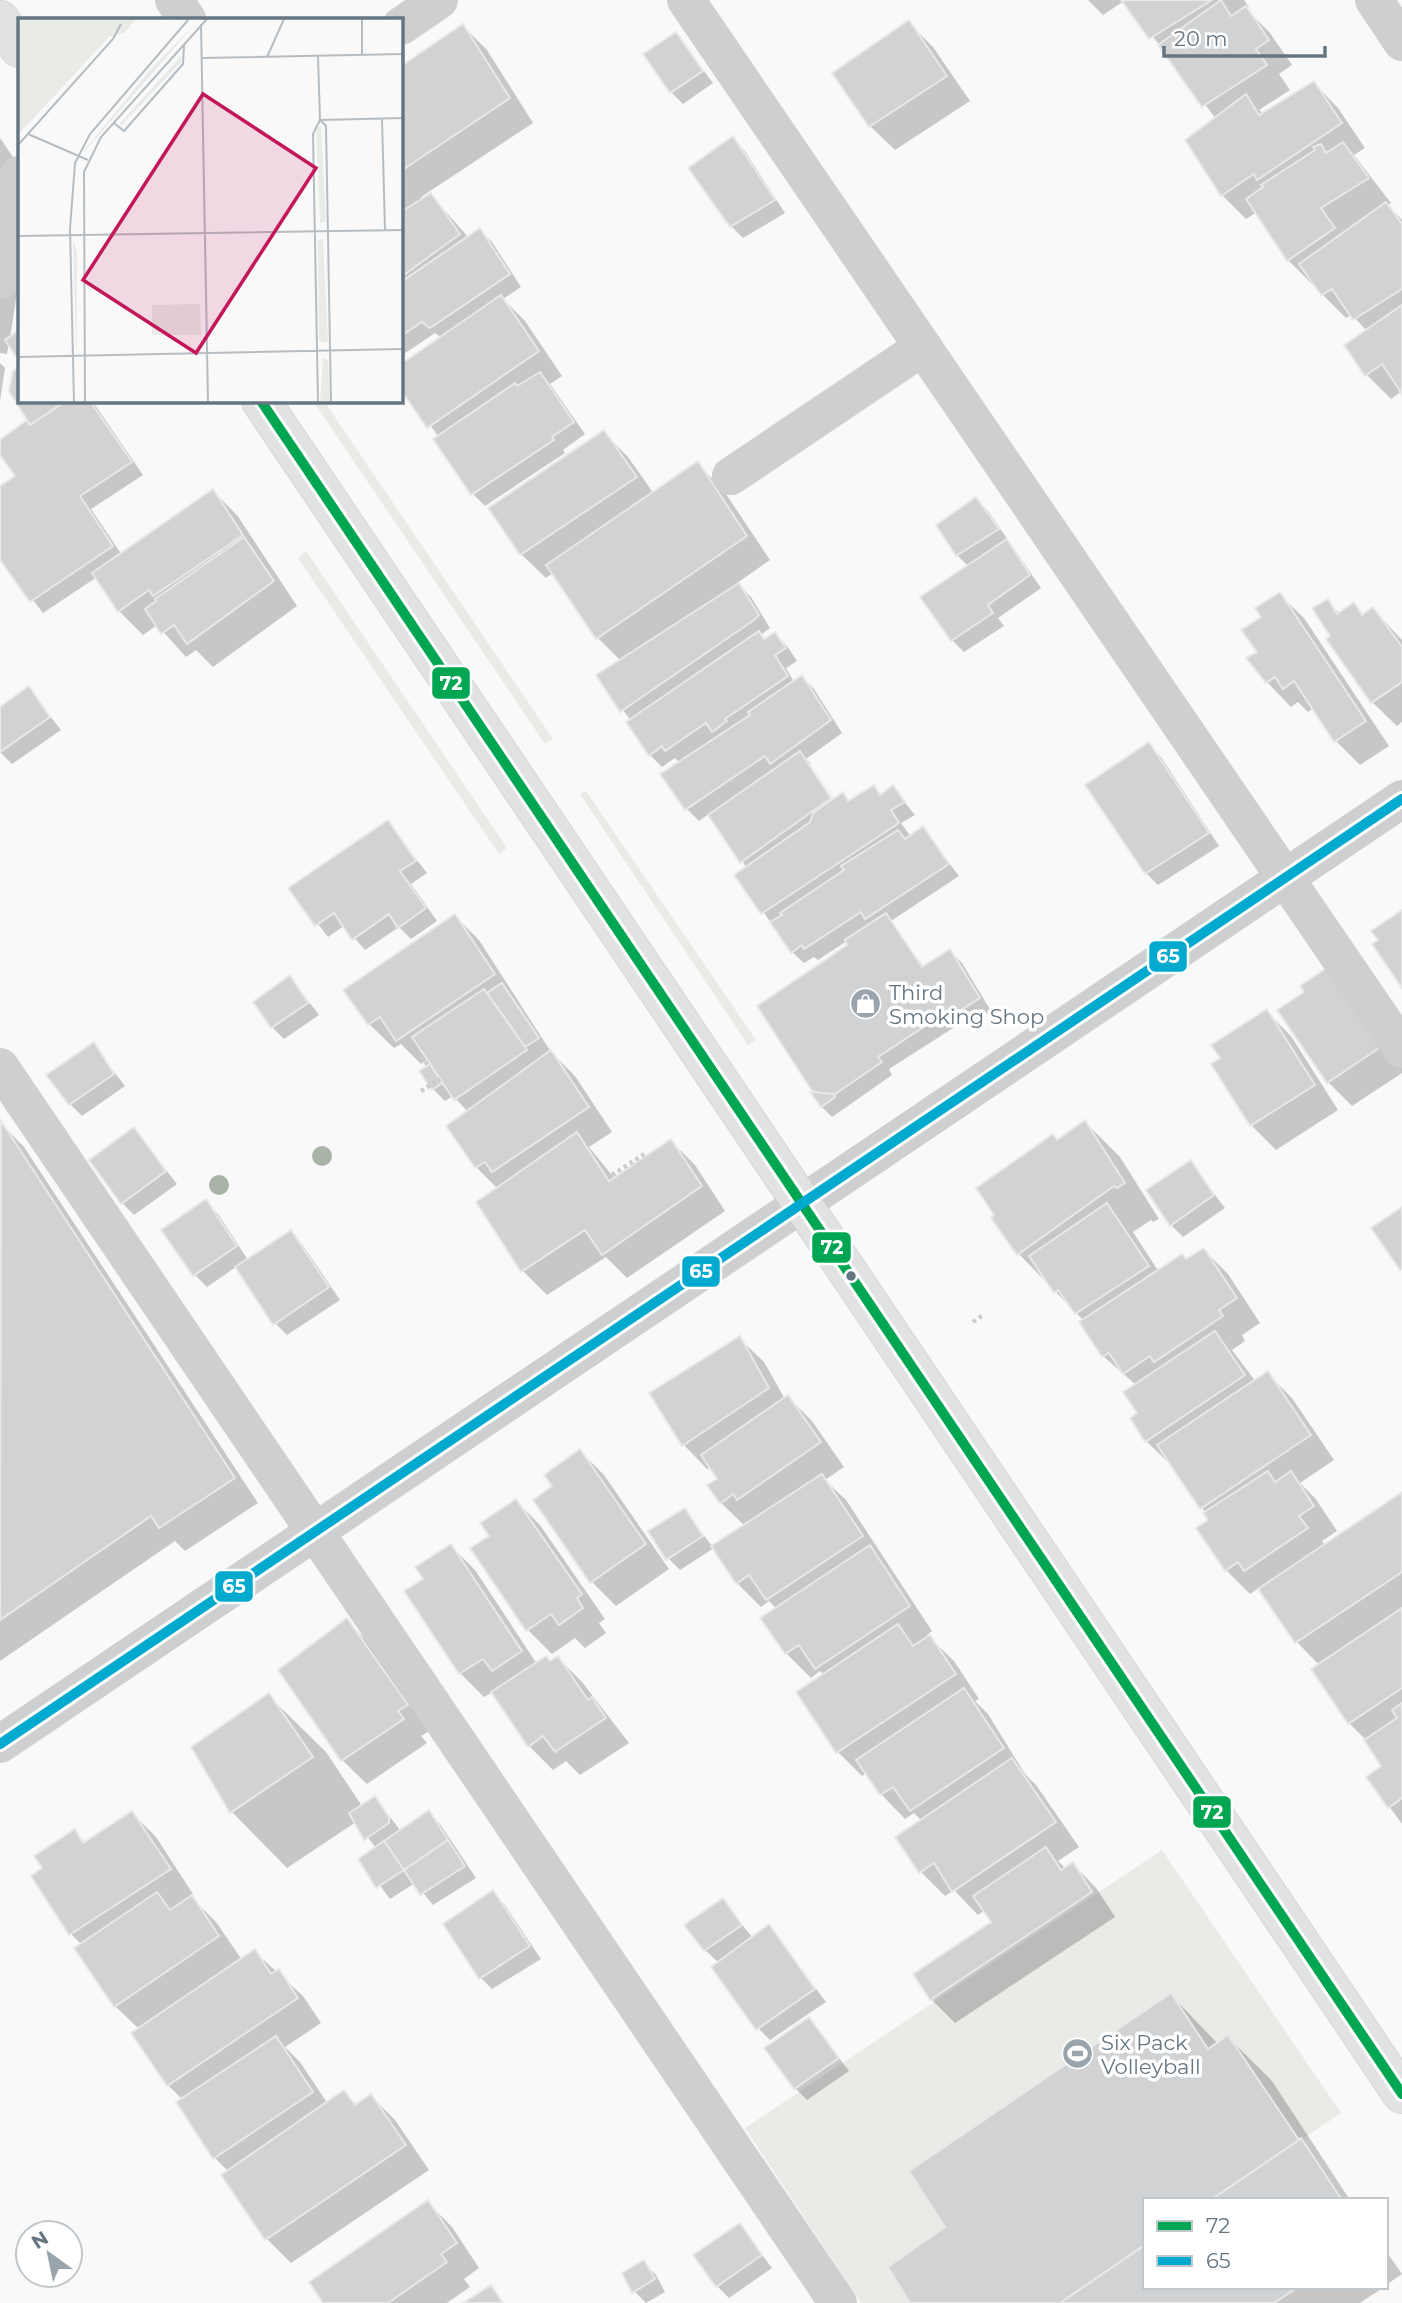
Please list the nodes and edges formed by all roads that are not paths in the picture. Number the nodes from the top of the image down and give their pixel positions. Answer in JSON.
{"nodes":[{"id":1,"x":174,"y":0,"type":"edge"},
{"id":2,"x":439,"y":0,"type":"edge"},
{"id":3,"x":686,"y":0,"type":"edge"},
{"id":4,"x":1374,"y":0,"type":"edge"},
{"id":5,"x":400,"y":16,"type":"edge"},
{"id":6,"x":186,"y":18,"type":"edge"},
{"id":7,"x":0,"y":20,"type":"edge"},
{"id":8,"x":1402,"y":42,"type":"edge"},
{"id":9,"x":18,"y":47,"type":"edge"},
{"id":10,"x":18,"y":181,"type":"edge"},
{"id":11,"x":0,"y":280,"type":"edge"},
{"id":12,"x":923,"y":347,"type":"junction"},
{"id":13,"x":262,"y":402,"type":"edge"},
{"id":14,"x":731,"y":476,"type":"dead end"},
{"id":15,"x":1402,"y":799,"type":"edge"},
{"id":16,"x":1285,"y":877,"type":"junction"},
{"id":17,"x":1402,"y":1049,"type":"edge"},
{"id":18,"x":0,"y":1066,"type":"edge"},
{"id":19,"x":801,"y":1204,"type":"junction"},
{"id":20,"x":313,"y":1533,"type":"junction"},
{"id":21,"x":0,"y":1744,"type":"edge"},
{"id":22,"x":1402,"y":2094,"type":"edge"},
{"id":23,"x":838,"y":2303,"type":"edge"}],
"edges":[{"from":1,"to":6,"type":"street"},
{"from":2,"to":5,"type":"street"},
{"from":3,"to":12,"type":"street"},
{"from":4,"to":8,"type":"street"},
{"from":7,"to":9,"type":"main road"},
{"from":10,"to":11,"type":"street"},
{"from":12,"to":14,"type":"street"},
{"from":12,"to":16,"type":"street"},
{"from":13,"to":19,"type":"main road"},
{"from":15,"to":16,"type":"street"},
{"from":16,"to":17,"type":"street"},
{"from":16,"to":19,"type":"street"},
{"from":18,"to":20,"type":"street"},
{"from":19,"to":20,"type":"street"},
{"from":19,"to":22,"type":"main road"},
{"from":20,"to":21,"type":"street"},
{"from":20,"to":23,"type":"street"}]}
